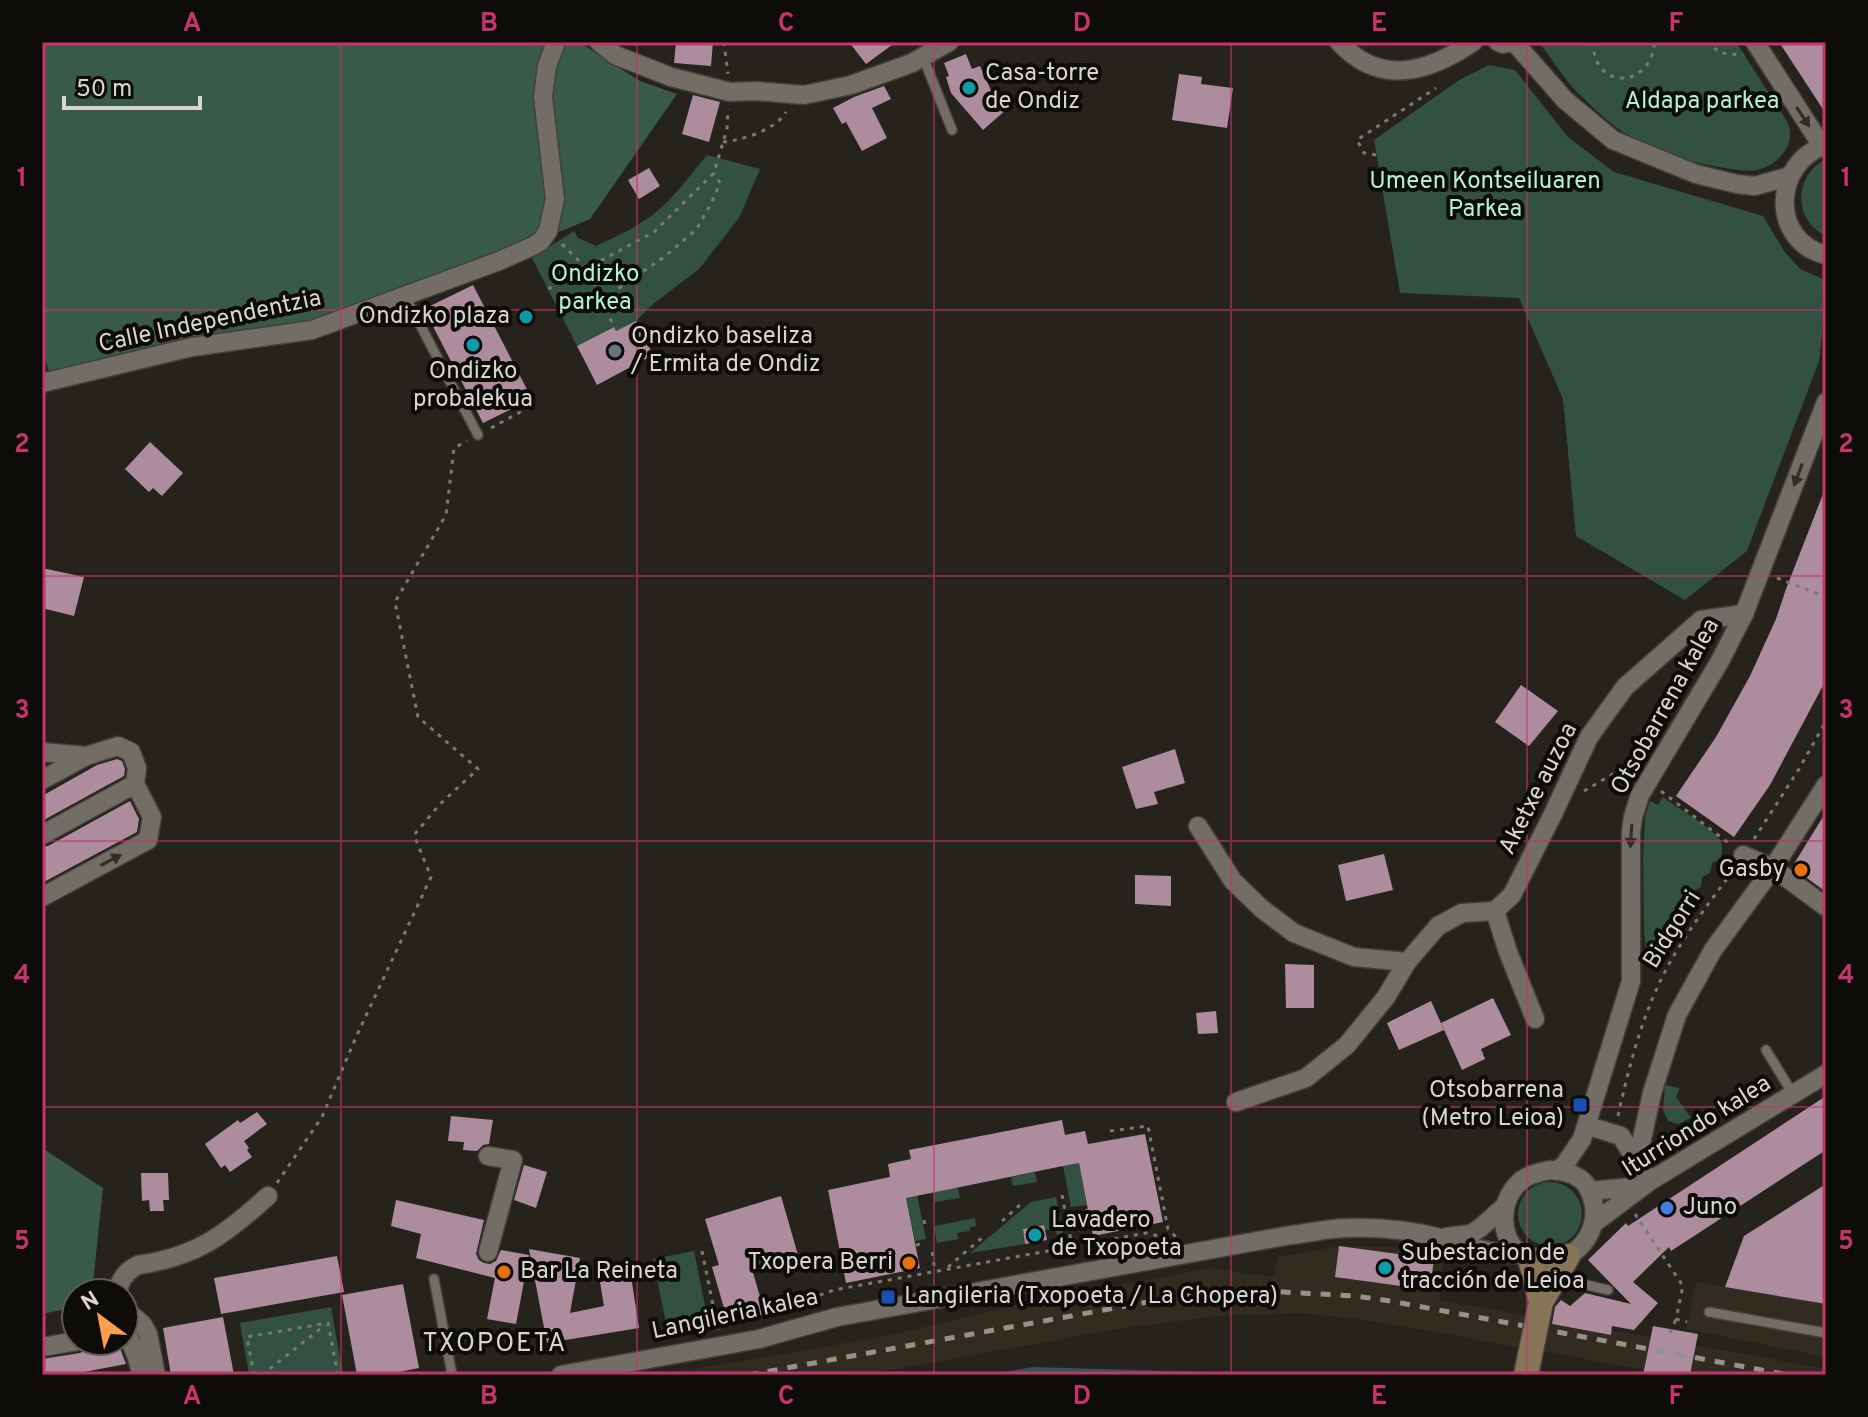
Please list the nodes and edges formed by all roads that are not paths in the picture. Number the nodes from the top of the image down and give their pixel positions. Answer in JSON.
{"nodes":[{"id":1,"x":556,"y":42,"type":"edge"},
{"id":2,"x":599,"y":42,"type":"edge"},
{"id":3,"x":949,"y":42,"type":"edge"},
{"id":4,"x":1339,"y":42,"type":"edge"},
{"id":5,"x":1473,"y":42,"type":"edge"},
{"id":6,"x":1498,"y":42,"type":"edge"},
{"id":7,"x":1514,"y":42,"type":"edge"},
{"id":8,"x":1752,"y":48,"type":"edge"},
{"id":9,"x":923,"y":57,"type":"junction"},
{"id":10,"x":952,"y":130,"type":"dead end"},
{"id":11,"x":1824,"y":145,"type":"edge"},
{"id":12,"x":1790,"y":176,"type":"junction"},
{"id":13,"x":1755,"y":186,"type":"junction"},
{"id":14,"x":1785,"y":208,"type":"junction"},
{"id":15,"x":1826,"y":255,"type":"edge"},
{"id":16,"x":405,"y":296,"type":"junction"},
{"id":17,"x":42,"y":383,"type":"edge"},
{"id":18,"x":1826,"y":402,"type":"edge"},
{"id":19,"x":478,"y":435,"type":"road end"},
{"id":20,"x":1744,"y":614,"type":"junction"},
{"id":21,"x":42,"y":752,"type":"edge"},
{"id":22,"x":86,"y":756,"type":"junction"},
{"id":23,"x":42,"y":780,"type":"edge"},
{"id":24,"x":135,"y":784,"type":"junction"},
{"id":25,"x":1826,"y":785,"type":"edge"},
{"id":26,"x":1198,"y":826,"type":"dead end"},
{"id":27,"x":42,"y":835,"type":"edge"},
{"id":28,"x":1743,"y":855,"type":"road end"},
{"id":29,"x":1773,"y":868,"type":"junction"},
{"id":30,"x":42,"y":897,"type":"edge"},
{"id":31,"x":1826,"y":907,"type":"edge"},
{"id":32,"x":1495,"y":911,"type":"junction"},
{"id":33,"x":1407,"y":962,"type":"junction"},
{"id":34,"x":1535,"y":1019,"type":"dead end"},
{"id":35,"x":1766,"y":1050,"type":"dead end"},
{"id":36,"x":1826,"y":1074,"type":"edge"},
{"id":37,"x":1794,"y":1095,"type":"junction"},
{"id":38,"x":1236,"y":1102,"type":"dead end"},
{"id":39,"x":1589,"y":1134,"type":"junction"},
{"id":40,"x":488,"y":1156,"type":"dead end"},
{"id":41,"x":1557,"y":1171,"type":"junction"},
{"id":42,"x":1642,"y":1174,"type":"junction"},
{"id":43,"x":1590,"y":1191,"type":"junction"},
{"id":44,"x":268,"y":1196,"type":"road end"},
{"id":45,"x":1505,"y":1206,"type":"junction"},
{"id":46,"x":1594,"y":1223,"type":"junction"},
{"id":47,"x":1441,"y":1238,"type":"junction"},
{"id":48,"x":488,"y":1252,"type":"dead end"},
{"id":49,"x":1525,"y":1256,"type":"junction"},
{"id":50,"x":1563,"y":1267,"type":"junction"},
{"id":51,"x":122,"y":1277,"type":"edge"},
{"id":52,"x":434,"y":1279,"type":"dead end"},
{"id":53,"x":1608,"y":1290,"type":"dead end"},
{"id":54,"x":1540,"y":1307,"type":"junction"},
{"id":55,"x":1709,"y":1312,"type":"dead end"},
{"id":56,"x":140,"y":1322,"type":"edge"},
{"id":57,"x":1826,"y":1333,"type":"edge"},
{"id":58,"x":1528,"y":1365,"type":"edge"},
{"id":59,"x":156,"y":1375,"type":"edge"},
{"id":60,"x":452,"y":1375,"type":"edge"},
{"id":61,"x":561,"y":1375,"type":"edge"}],
"edges":[{"from":1,"to":16,"type":"street","name":"Calle Independentzia"},
{"from":2,"to":9,"type":"street"},
{"from":3,"to":9,"type":"street"},
{"from":4,"to":5,"type":"street"},
{"from":6,"to":7,"type":"street"},
{"from":7,"to":13,"type":"street"},
{"from":8,"to":11,"type":"street","one_way":true},
{"from":9,"to":10,"type":"lane"},
{"from":11,"to":12,"type":"street"},
{"from":12,"to":13,"type":"street"},
{"from":12,"to":14,"type":"street"},
{"from":13,"to":14,"type":"street"},
{"from":14,"to":15,"type":"street"},
{"from":16,"to":17,"type":"street","name":"Calle Independentzia"},
{"from":16,"to":19,"type":"lane"},
{"from":18,"to":20,"type":"street","name":"Otsobarrena kalea","one_way":true},
{"from":20,"to":32,"type":"street","name":"Aketxe auzoa"},
{"from":20,"to":39,"type":"street","name":"Otsobarrena kalea","one_way":true},
{"from":21,"to":22,"type":"street"},
{"from":22,"to":23,"type":"street"},
{"from":22,"to":24,"type":"street"},
{"from":24,"to":27,"type":"street"},
{"from":30,"to":24,"type":"street","one_way":true},
{"from":25,"to":29,"type":"street"},
{"from":26,"to":33,"type":"street"},
{"from":28,"to":29,"type":"street"},
{"from":29,"to":31,"type":"street"},
{"from":29,"to":42,"type":"street"},
{"from":32,"to":33,"type":"street"},
{"from":32,"to":34,"type":"street"},
{"from":33,"to":38,"type":"street"},
{"from":35,"to":37,"type":"lane"},
{"from":36,"to":37,"type":"street","name":"Iturriondo kalea"},
{"from":37,"to":42,"type":"street","name":"Iturriondo kalea"},
{"from":39,"to":41,"type":"street"},
{"from":39,"to":42,"type":"street"},
{"from":40,"to":48,"type":"street"},
{"from":41,"to":43,"type":"street"},
{"from":41,"to":45,"type":"street"},
{"from":42,"to":43,"type":"street"},
{"from":42,"to":46,"type":"street","name":"Iturriondo kalea"},
{"from":43,"to":46,"type":"street"},
{"from":44,"to":51,"type":"street"},
{"from":45,"to":47,"type":"street","name":"Langileria kalea"},
{"from":45,"to":49,"type":"street"},
{"from":46,"to":50,"type":"street"},
{"from":47,"to":49,"type":"street","name":"Langileria kalea"},
{"from":47,"to":61,"type":"street","name":"Langileria kalea"},
{"from":49,"to":50,"type":"street"},
{"from":49,"to":54,"type":"street"},
{"from":50,"to":53,"type":"lane"},
{"from":50,"to":54,"type":"street"},
{"from":52,"to":60,"type":"lane"},
{"from":54,"to":58,"type":"street","bridge":true},
{"from":55,"to":57,"type":"lane"},
{"from":56,"to":59,"type":"street"}]}
